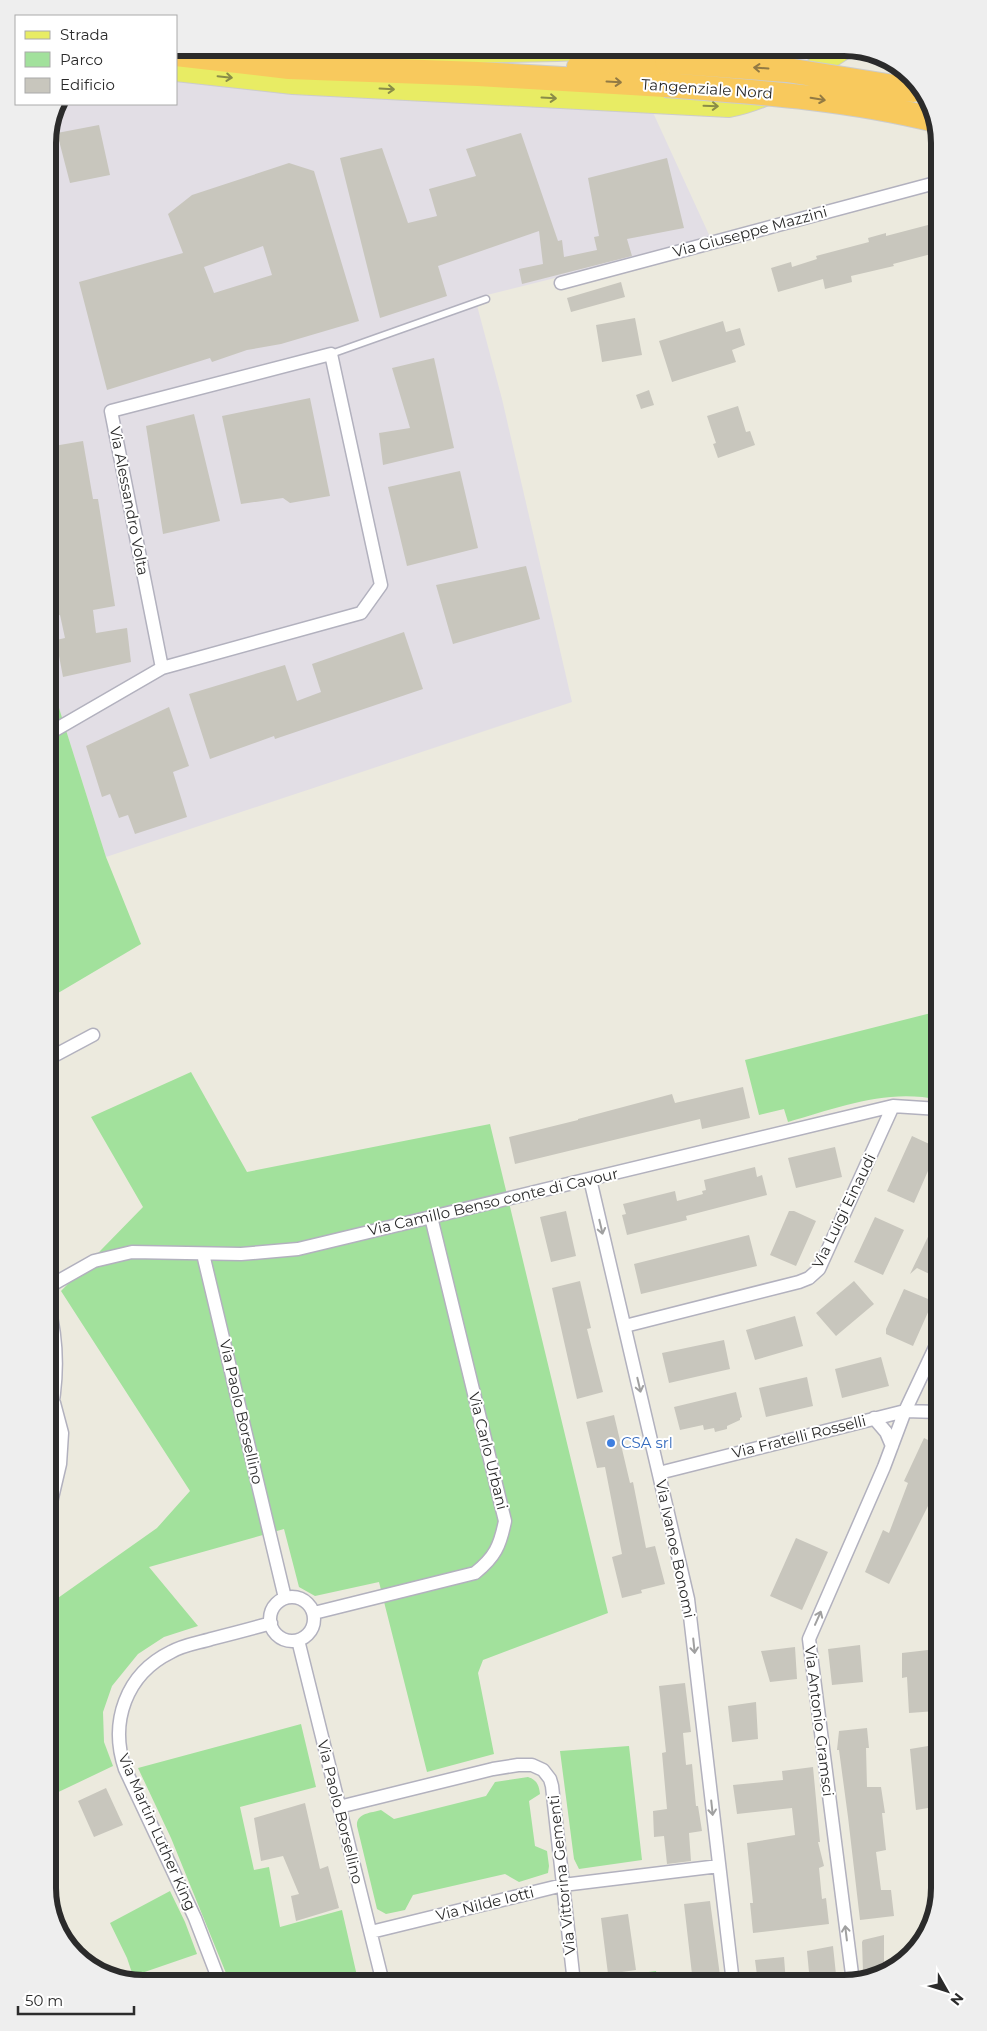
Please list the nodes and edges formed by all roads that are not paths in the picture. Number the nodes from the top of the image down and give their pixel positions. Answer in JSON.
{"nodes":[{"id":1,"x":193,"y":56,"type":"edge"},
{"id":2,"x":833,"y":56,"type":"edge"},
{"id":3,"x":178,"y":71,"type":"edge"},
{"id":4,"x":478,"y":74,"type":"junction"},
{"id":5,"x":913,"y":91,"type":"edge"},
{"id":6,"x":926,"y":118,"type":"edge"},
{"id":7,"x":931,"y":184,"type":"edge"},
{"id":8,"x":562,"y":283,"type":"dead end"},
{"id":9,"x":486,"y":299,"type":"dead end"},
{"id":10,"x":331,"y":354,"type":"junction"},
{"id":11,"x":162,"y":668,"type":"junction"},
{"id":12,"x":56,"y":729,"type":"edge"},
{"id":13,"x":93,"y":1035,"type":"dead end"},
{"id":14,"x":56,"y":1055,"type":"edge"},
{"id":15,"x":893,"y":1106,"type":"junction"},
{"id":16,"x":931,"y":1108,"type":"edge"},
{"id":17,"x":590,"y":1179,"type":"junction"},
{"id":18,"x":431,"y":1218,"type":"junction"},
{"id":19,"x":203,"y":1254,"type":"junction"},
{"id":20,"x":56,"y":1282,"type":"edge"},
{"id":21,"x":624,"y":1326,"type":"junction"},
{"id":22,"x":931,"y":1358,"type":"edge"},
{"id":23,"x":56,"y":1410,"type":"edge"},
{"id":24,"x":905,"y":1411,"type":"junction"},
{"id":25,"x":931,"y":1412,"type":"edge"},
{"id":26,"x":874,"y":1418,"type":"junction"},
{"id":27,"x":892,"y":1446,"type":"junction"},
{"id":28,"x":56,"y":1462,"type":"edge"},
{"id":29,"x":60,"y":1464,"type":"junction"},
{"id":30,"x":659,"y":1473,"type":"junction"},
{"id":31,"x":56,"y":1481,"type":"edge"},
{"id":32,"x":285,"y":1598,"type":"junction"},
{"id":33,"x":314,"y":1613,"type":"junction"},
{"id":34,"x":271,"y":1623,"type":"junction"},
{"id":35,"x":298,"y":1640,"type":"junction"},
{"id":36,"x":339,"y":1807,"type":"junction"},
{"id":37,"x":719,"y":1866,"type":"junction"},
{"id":38,"x":564,"y":1885,"type":"junction"},
{"id":39,"x":371,"y":1932,"type":"junction"},
{"id":40,"x":851,"y":1974,"type":"edge"},
{"id":41,"x":217,"y":1975,"type":"edge"},
{"id":42,"x":381,"y":1975,"type":"edge"},
{"id":43,"x":573,"y":1975,"type":"edge"},
{"id":44,"x":732,"y":1975,"type":"edge"}],
"edges":[{"from":1,"to":4,"type":"highway","name":"Tangenziale Nord"},
{"from":3,"to":2,"type":"main road","one_way":true},
{"from":5,"to":4,"type":"highway","name":"Tangenziale Nord","one_way":true,"bridge":true},
{"from":4,"to":6,"type":"highway","name":"Tangenziale Nord","one_way":true,"bridge":true},
{"from":7,"to":8,"type":"street","name":"Via Giuseppe Mazzini"},
{"from":9,"to":10,"type":"lane","name":"Via Alessandro Volta"},
{"from":10,"to":11,"type":"street"},
{"from":10,"to":11,"type":"street","name":"Via Alessandro Volta"},
{"from":11,"to":12,"type":"street"},
{"from":13,"to":14,"type":"street"},
{"from":15,"to":16,"type":"street","name":"Via Camillo Benso conte di Cavour"},
{"from":15,"to":17,"type":"street","name":"Via Camillo Benso conte di Cavour"},
{"from":15,"to":21,"type":"street","name":"Via Luigi Einaudi"},
{"from":17,"to":18,"type":"street","name":"Via Camillo Benso conte di Cavour"},
{"from":17,"to":21,"type":"street","name":"Via Ivanoe Bonomi","one_way":true},
{"from":18,"to":19,"type":"street","name":"Via Camillo Benso conte di Cavour"},
{"from":18,"to":33,"type":"street","name":"Via Carlo Urbani"},
{"from":19,"to":20,"type":"street","name":"Via Camillo Benso conte di Cavour"},
{"from":19,"to":32,"type":"street","name":"Via Paolo Borsellino"},
{"from":21,"to":30,"type":"street","name":"Via Ivanoe Bonomi","one_way":true},
{"from":22,"to":24,"type":"street","name":"Via Antonio Gramsci"},
{"from":23,"to":29,"type":"street"},
{"from":24,"to":25,"type":"street","name":"Via Fratelli Rosselli"},
{"from":24,"to":26,"type":"street","name":"Via Fratelli Rosselli"},
{"from":24,"to":27,"type":"street","name":"Via Antonio Gramsci"},
{"from":26,"to":27,"type":"street"},
{"from":26,"to":30,"type":"street","name":"Via Fratelli Rosselli"},
{"from":40,"to":27,"type":"street","name":"Via Antonio Gramsci","one_way":true},
{"from":28,"to":29,"type":"street"},
{"from":29,"to":31,"type":"street"},
{"from":30,"to":37,"type":"street","name":"Via Ivanoe Bonomi","one_way":true},
{"from":32,"to":33,"type":"street"},
{"from":32,"to":34,"type":"street"},
{"from":33,"to":35,"type":"street"},
{"from":34,"to":35,"type":"street"},
{"from":34,"to":41,"type":"street","name":"Via Martin Luther King"},
{"from":35,"to":36,"type":"street","name":"Via Paolo Borsellino"},
{"from":36,"to":38,"type":"street","name":"Via Vittorina Gementi"},
{"from":36,"to":39,"type":"street","name":"Via Paolo Borsellino"},
{"from":37,"to":38,"type":"street","name":"Via Nilde Iotti"},
{"from":37,"to":44,"type":"street","name":"Via Ivanoe Bonomi"},
{"from":38,"to":39,"type":"street","name":"Via Nilde Iotti"},
{"from":38,"to":43,"type":"street","name":"Via Vittorina Gementi"},
{"from":39,"to":42,"type":"street","name":"Via Paolo Borsellino"}]}
